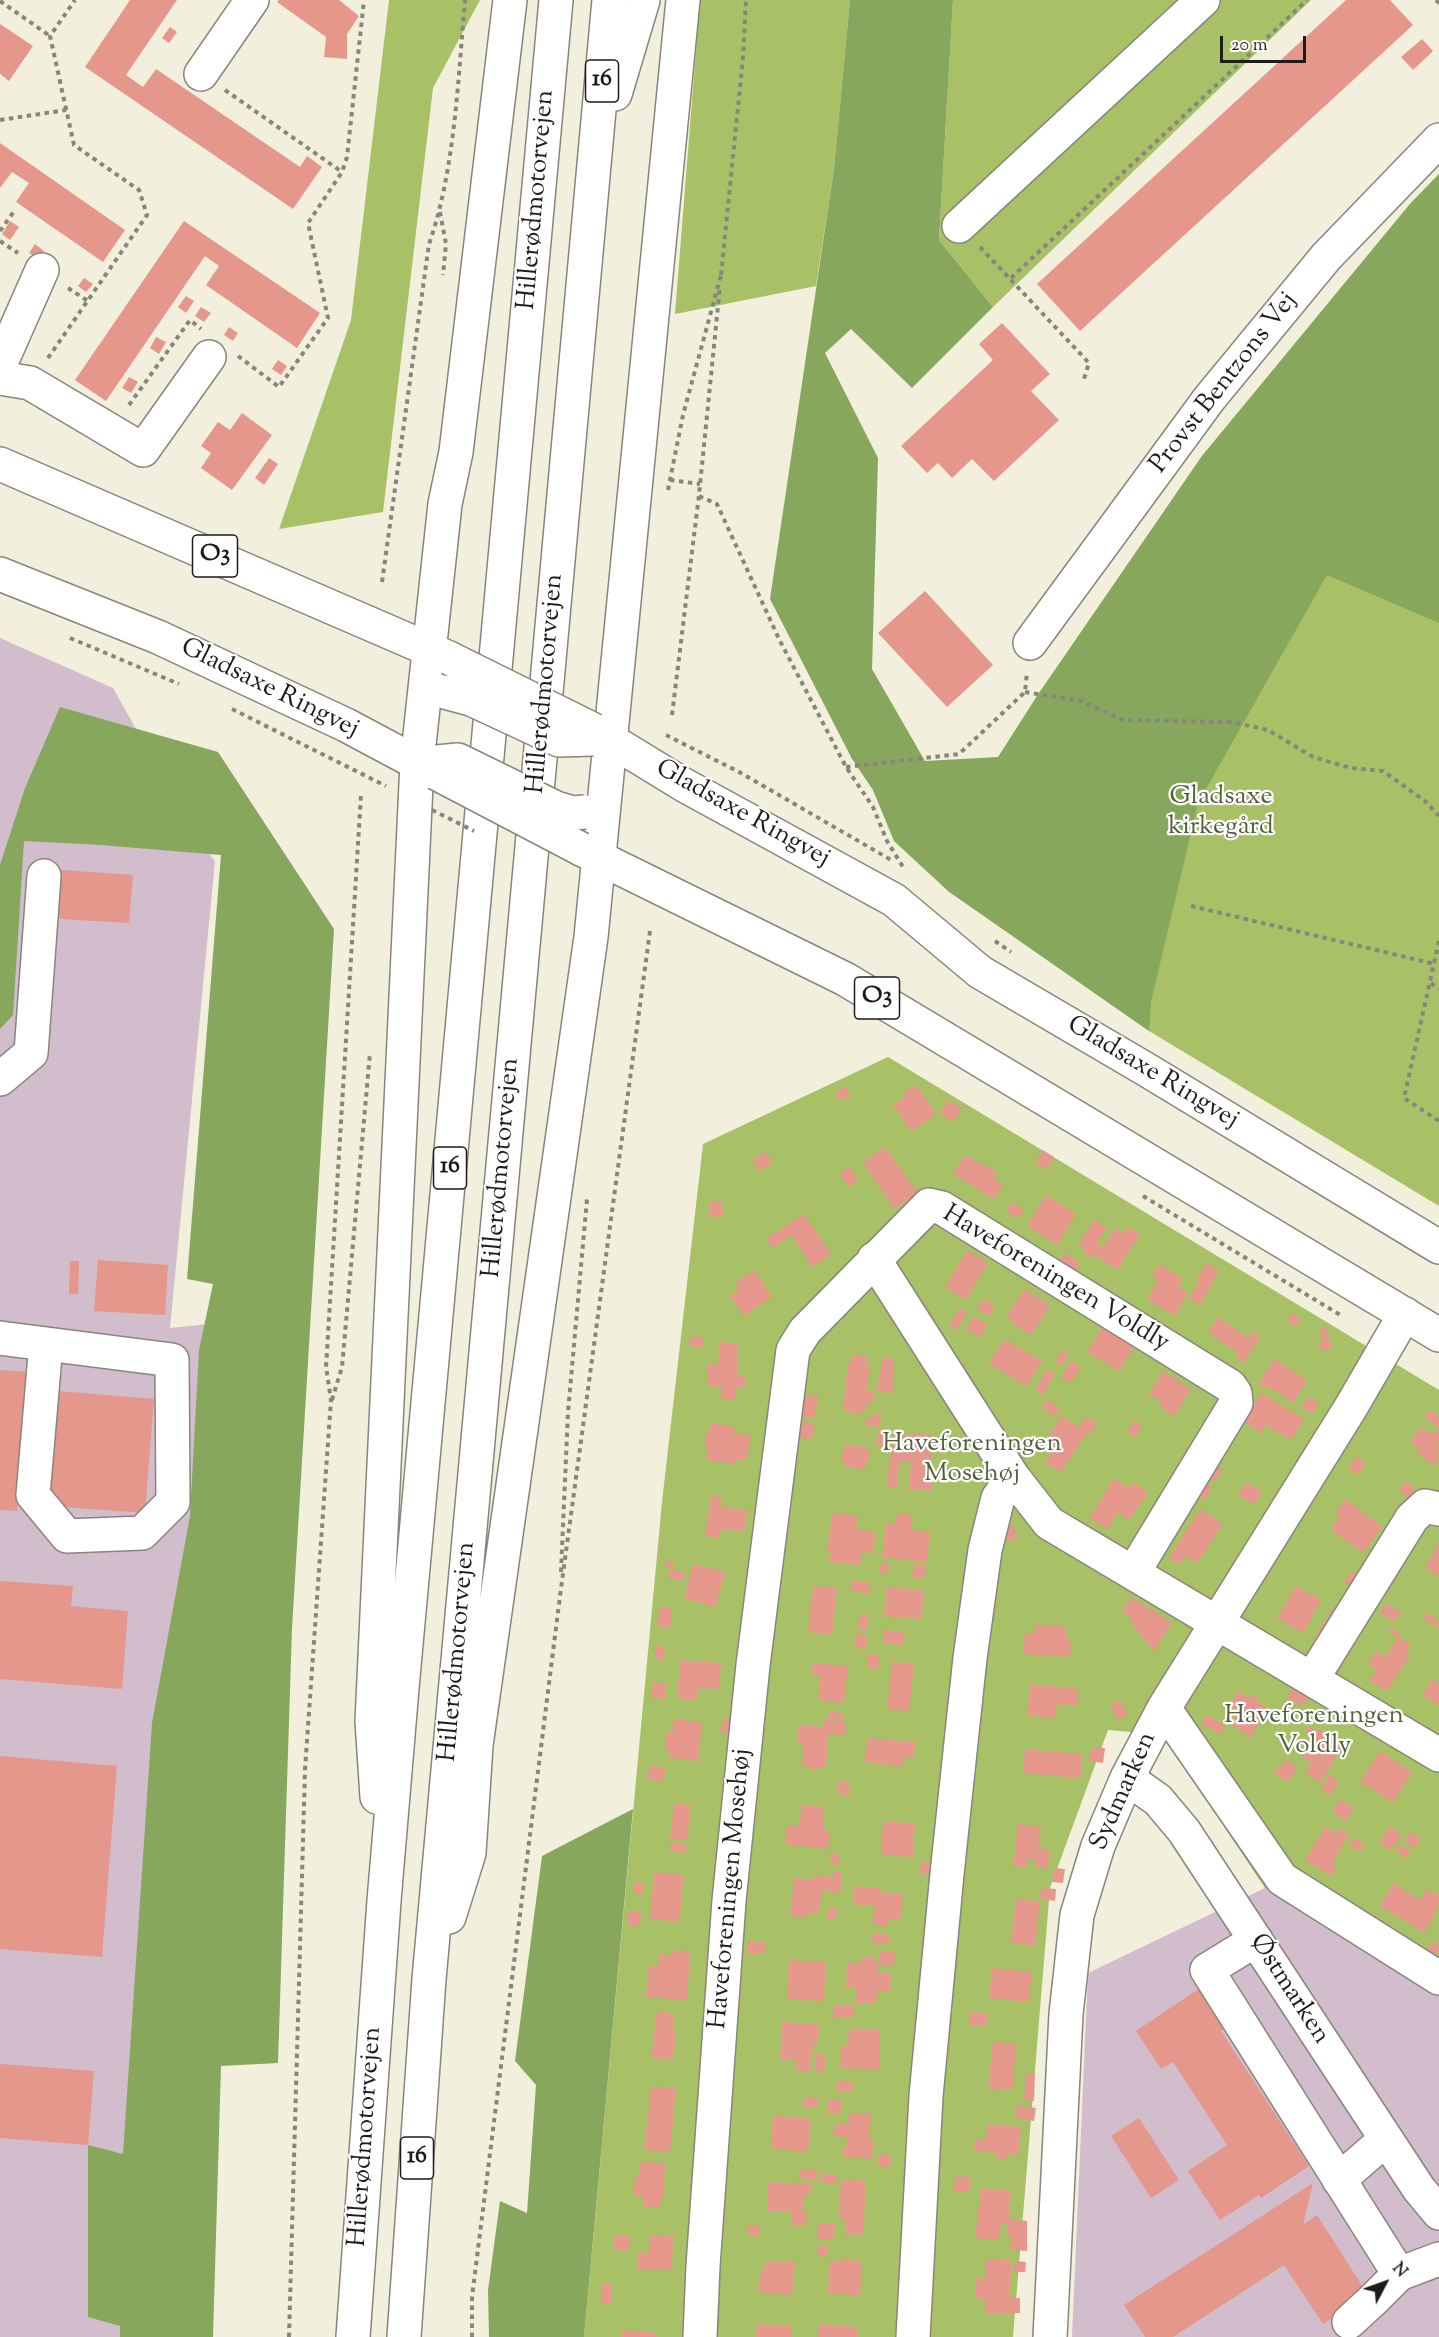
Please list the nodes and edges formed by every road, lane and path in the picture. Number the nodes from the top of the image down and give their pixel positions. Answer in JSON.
{"nodes":[{"id":1,"x":75,"y":0,"type":"edge"},
{"id":2,"x":252,"y":0,"type":"edge"},
{"id":3,"x":364,"y":0,"type":"edge"},
{"id":4,"x":465,"y":0,"type":"edge"},
{"id":5,"x":510,"y":0,"type":"edge"},
{"id":6,"x":556,"y":0,"type":"edge"},
{"id":7,"x":609,"y":0,"type":"edge"},
{"id":8,"x":643,"y":0,"type":"edge"},
{"id":9,"x":682,"y":0,"type":"edge"},
{"id":10,"x":746,"y":0,"type":"edge"},
{"id":11,"x":1203,"y":0,"type":"edge"},
{"id":12,"x":1307,"y":0,"type":"edge"},
{"id":13,"x":0,"y":2,"type":"edge"},
{"id":14,"x":50,"y":36,"type":"junction"},
{"id":15,"x":201,"y":74,"type":"joint"},
{"id":16,"x":66,"y":110,"type":"junction"},
{"id":17,"x":0,"y":120,"type":"edge"},
{"id":18,"x":1439,"y":140,"type":"edge"},
{"id":19,"x":594,"y":162,"type":"junction"},
{"id":20,"x":342,"y":172,"type":"junction"},
{"id":21,"x":15,"y":210,"type":"dead end"},
{"id":22,"x":959,"y":226,"type":"joint"},
{"id":23,"x":0,"y":231,"type":"edge"},
{"id":24,"x":42,"y":270,"type":"dead end"},
{"id":25,"x":721,"y":275,"type":"junction"},
{"id":26,"x":1011,"y":278,"type":"junction"},
{"id":27,"x":217,"y":348,"type":"junction"},
{"id":28,"x":0,"y":366,"type":"edge"},
{"id":29,"x":15,"y":380,"type":"edge"},
{"id":30,"x":1083,"y":382,"type":"dead end"},
{"id":31,"x":111,"y":431,"type":"junction"},
{"id":32,"x":0,"y":464,"type":"edge"},
{"id":33,"x":670,"y":480,"type":"junction"},
{"id":34,"x":700,"y":484,"type":"junction"},
{"id":35,"x":668,"y":492,"type":"dead end"},
{"id":36,"x":699,"y":495,"type":"junction"},
{"id":37,"x":0,"y":574,"type":"edge"},
{"id":38,"x":382,"y":582,"type":"dead end"},
{"id":39,"x":60,"y":634,"type":"dead end"},
{"id":40,"x":1030,"y":643,"type":"joint"},
{"id":41,"x":439,"y":653,"type":"junction"},
{"id":42,"x":189,"y":688,"type":"dead end"},
{"id":43,"x":1025,"y":692,"type":"junction"},
{"id":44,"x":435,"y":694,"type":"junction"},
{"id":45,"x":231,"y":708,"type":"dead end"},
{"id":46,"x":672,"y":714,"type":"dead end"},
{"id":47,"x":665,"y":734,"type":"dead end"},
{"id":48,"x":599,"y":736,"type":"junction"},
{"id":49,"x":430,"y":766,"type":"junction"},
{"id":50,"x":846,"y":767,"type":"junction"},
{"id":51,"x":362,"y":795,"type":"dead end"},
{"id":52,"x":415,"y":801,"type":"junction"},
{"id":53,"x":595,"y":810,"type":"junction"},
{"id":54,"x":1439,"y":816,"type":"edge"},
{"id":55,"x":590,"y":854,"type":"junction"},
{"id":56,"x":903,"y":867,"type":"junction"},
{"id":57,"x":911,"y":874,"type":"dead end"},
{"id":58,"x":44,"y":876,"type":"dead end"},
{"id":59,"x":1191,"y":906,"type":"dead end"},
{"id":60,"x":650,"y":931,"type":"dead end"},
{"id":61,"x":987,"y":936,"type":"dead end"},
{"id":62,"x":1439,"y":941,"type":"edge"},
{"id":63,"x":1016,"y":954,"type":"dead end"},
{"id":64,"x":1435,"y":964,"type":"junction"},
{"id":65,"x":1431,"y":983,"type":"junction"},
{"id":66,"x":1439,"y":989,"type":"edge"},
{"id":67,"x":370,"y":1047,"type":"dead end"},
{"id":68,"x":0,"y":1078,"type":"edge"},
{"id":69,"x":1439,"y":1121,"type":"edge"},
{"id":70,"x":588,"y":1189,"type":"dead end"},
{"id":71,"x":1439,"y":1247,"type":"edge"},
{"id":72,"x":874,"y":1259,"type":"junction"},
{"id":73,"x":1405,"y":1314,"type":"junction"},
{"id":74,"x":1439,"y":1335,"type":"edge"},
{"id":75,"x":0,"y":1338,"type":"edge"},
{"id":76,"x":46,"y":1344,"type":"junction"},
{"id":77,"x":331,"y":1400,"type":"junction"},
{"id":78,"x":1013,"y":1477,"type":"junction"},
{"id":79,"x":1439,"y":1509,"type":"edge"},
{"id":80,"x":1133,"y":1573,"type":"junction"},
{"id":81,"x":560,"y":1596,"type":"junction"},
{"id":82,"x":1217,"y":1623,"type":"junction"},
{"id":83,"x":1312,"y":1679,"type":"junction"},
{"id":84,"x":1164,"y":1708,"type":"junction"},
{"id":85,"x":1439,"y":1755,"type":"edge"},
{"id":86,"x":1127,"y":1778,"type":"junction"},
{"id":87,"x":384,"y":1901,"type":"junction"},
{"id":88,"x":1256,"y":1940,"type":"junction"},
{"id":89,"x":1439,"y":1978,"type":"edge"},
{"id":90,"x":429,"y":1979,"type":"junction"},
{"id":91,"x":1386,"y":2139,"type":"junction"},
{"id":92,"x":1339,"y":2180,"type":"junction"},
{"id":93,"x":1439,"y":2213,"type":"edge"},
{"id":94,"x":1439,"y":2259,"type":"edge"},
{"id":95,"x":1399,"y":2274,"type":"junction"},
{"id":96,"x":1349,"y":2322,"type":"dead end"},
{"id":97,"x":289,"y":2337,"type":"edge"},
{"id":98,"x":353,"y":2337,"type":"edge"},
{"id":99,"x":404,"y":2337,"type":"edge"},
{"id":100,"x":472,"y":2337,"type":"edge"},
{"id":101,"x":700,"y":2337,"type":"edge"},
{"id":102,"x":913,"y":2337,"type":"edge"},
{"id":103,"x":1050,"y":2337,"type":"edge"}],
"edges":[{"from":1,"to":14,"type":"path"},
{"from":2,"to":15,"type":"main road"},
{"from":3,"to":20,"type":"path"},
{"from":4,"to":38,"type":"path"},
{"from":5,"to":41,"type":"main road"},
{"from":6,"to":87,"type":"main road","name":"Hillerødmotorvejen","number":"16"},
{"from":7,"to":19,"type":"main road","name":"Hillerødmotorvejen","number":"16"},
{"from":8,"to":19,"type":"main road"},
{"from":9,"to":48,"type":"main road"},
{"from":10,"to":25,"type":"path"},
{"from":11,"to":22,"type":"main road"},
{"from":12,"to":26,"type":"path"},
{"from":13,"to":14,"type":"path"},
{"from":14,"to":16,"type":"path"},
{"from":15,"to":20,"type":"path"},
{"from":16,"to":17,"type":"path"},
{"from":16,"to":29,"type":"path"},
{"from":18,"to":40,"type":"main road","name":"Provst Bentzons Vej"},
{"from":19,"to":90,"type":"main road","name":"Hillerødmotorvejen","number":"16"},
{"from":20,"to":27,"type":"path"},
{"from":21,"to":23,"type":"path"},
{"from":22,"to":26,"type":"path"},
{"from":24,"to":28,"type":"main road"},
{"from":25,"to":33,"type":"path"},
{"from":25,"to":34,"type":"path"},
{"from":26,"to":30,"type":"path"},
{"from":27,"to":31,"type":"main road"},
{"from":27,"to":31,"type":"path"},
{"from":29,"to":31,"type":"main road"},
{"from":32,"to":41,"type":"main road","name":"Gladsaxe Ringvej","number":"O3"},
{"from":33,"to":34,"type":"path"},
{"from":33,"to":35,"type":"path"},
{"from":34,"to":36,"type":"path"},
{"from":36,"to":46,"type":"path"},
{"from":36,"to":50,"type":"path"},
{"from":37,"to":49,"type":"main road","name":"Gladsaxe Ringvej","number":"O3"},
{"from":39,"to":42,"type":"path"},
{"from":40,"to":43,"type":"path"},
{"from":41,"to":44,"type":"main road"},
{"from":41,"to":48,"type":"main road","name":"Gladsaxe Ringvej","number":"O3","bridge":true},
{"from":43,"to":50,"type":"path"},
{"from":43,"to":54,"type":"path"},
{"from":44,"to":48,"type":"main road","bridge":true},
{"from":44,"to":49,"type":"main road"},
{"from":45,"to":52,"type":"path"},
{"from":47,"to":56,"type":"path"},
{"from":48,"to":53,"type":"main road"},
{"from":48,"to":71,"type":"main road","name":"Gladsaxe Ringvej","number":"O3"},
{"from":49,"to":52,"type":"main road"},
{"from":49,"to":53,"type":"main road","bridge":true},
{"from":49,"to":55,"type":"main road","name":"Gladsaxe Ringvej","number":"O3","bridge":true},
{"from":50,"to":56,"type":"path"},
{"from":51,"to":77,"type":"path"},
{"from":52,"to":87,"type":"main road"},
{"from":53,"to":55,"type":"main road"},
{"from":55,"to":73,"type":"main road","name":"Gladsaxe Ringvej","number":"O3"},
{"from":55,"to":90,"type":"main road"},
{"from":56,"to":57,"type":"path"},
{"from":58,"to":68,"type":"main road"},
{"from":59,"to":64,"type":"path"},
{"from":60,"to":81,"type":"path"},
{"from":61,"to":63,"type":"path"},
{"from":62,"to":64,"type":"path"},
{"from":64,"to":65,"type":"path"},
{"from":65,"to":66,"type":"path"},
{"from":65,"to":69,"type":"path"},
{"from":67,"to":77,"type":"path"},
{"from":70,"to":81,"type":"path"},
{"from":72,"to":78,"type":"main road"},
{"from":72,"to":80,"type":"main road","name":"Haveforeningen Voldly"},
{"from":72,"to":101,"type":"main road","name":"Haveforeningen Mosehøj"},
{"from":73,"to":74,"type":"main road","name":"Gladsaxe Ringvej","number":"O3"},
{"from":73,"to":82,"type":"main road","name":"Sydmarken"},
{"from":75,"to":76,"type":"main road"},
{"from":76,"to":76,"type":"main road"},
{"from":77,"to":97,"type":"path"},
{"from":78,"to":80,"type":"main road"},
{"from":78,"to":102,"type":"main road"},
{"from":79,"to":83,"type":"main road"},
{"from":80,"to":82,"type":"main road"},
{"from":81,"to":100,"type":"path"},
{"from":82,"to":83,"type":"main road"},
{"from":82,"to":84,"type":"main road","name":"Sydmarken"},
{"from":83,"to":85,"type":"main road"},
{"from":84,"to":86,"type":"main road","name":"Sydmarken"},
{"from":84,"to":89,"type":"main road"},
{"from":86,"to":88,"type":"main road","name":"Østmarken"},
{"from":86,"to":103,"type":"main road","name":"Sydmarken"},
{"from":87,"to":98,"type":"main road","name":"Hillerødmotorvejen","number":"16"},
{"from":88,"to":91,"type":"main road","name":"Østmarken"},
{"from":88,"to":92,"type":"main road"},
{"from":90,"to":99,"type":"main road","name":"Hillerødmotorvejen","number":"16"},
{"from":91,"to":92,"type":"main road"},
{"from":91,"to":93,"type":"main road","name":"Østmarken"},
{"from":92,"to":95,"type":"main road"},
{"from":94,"to":95,"type":"main road"},
{"from":95,"to":96,"type":"main road"}]}
